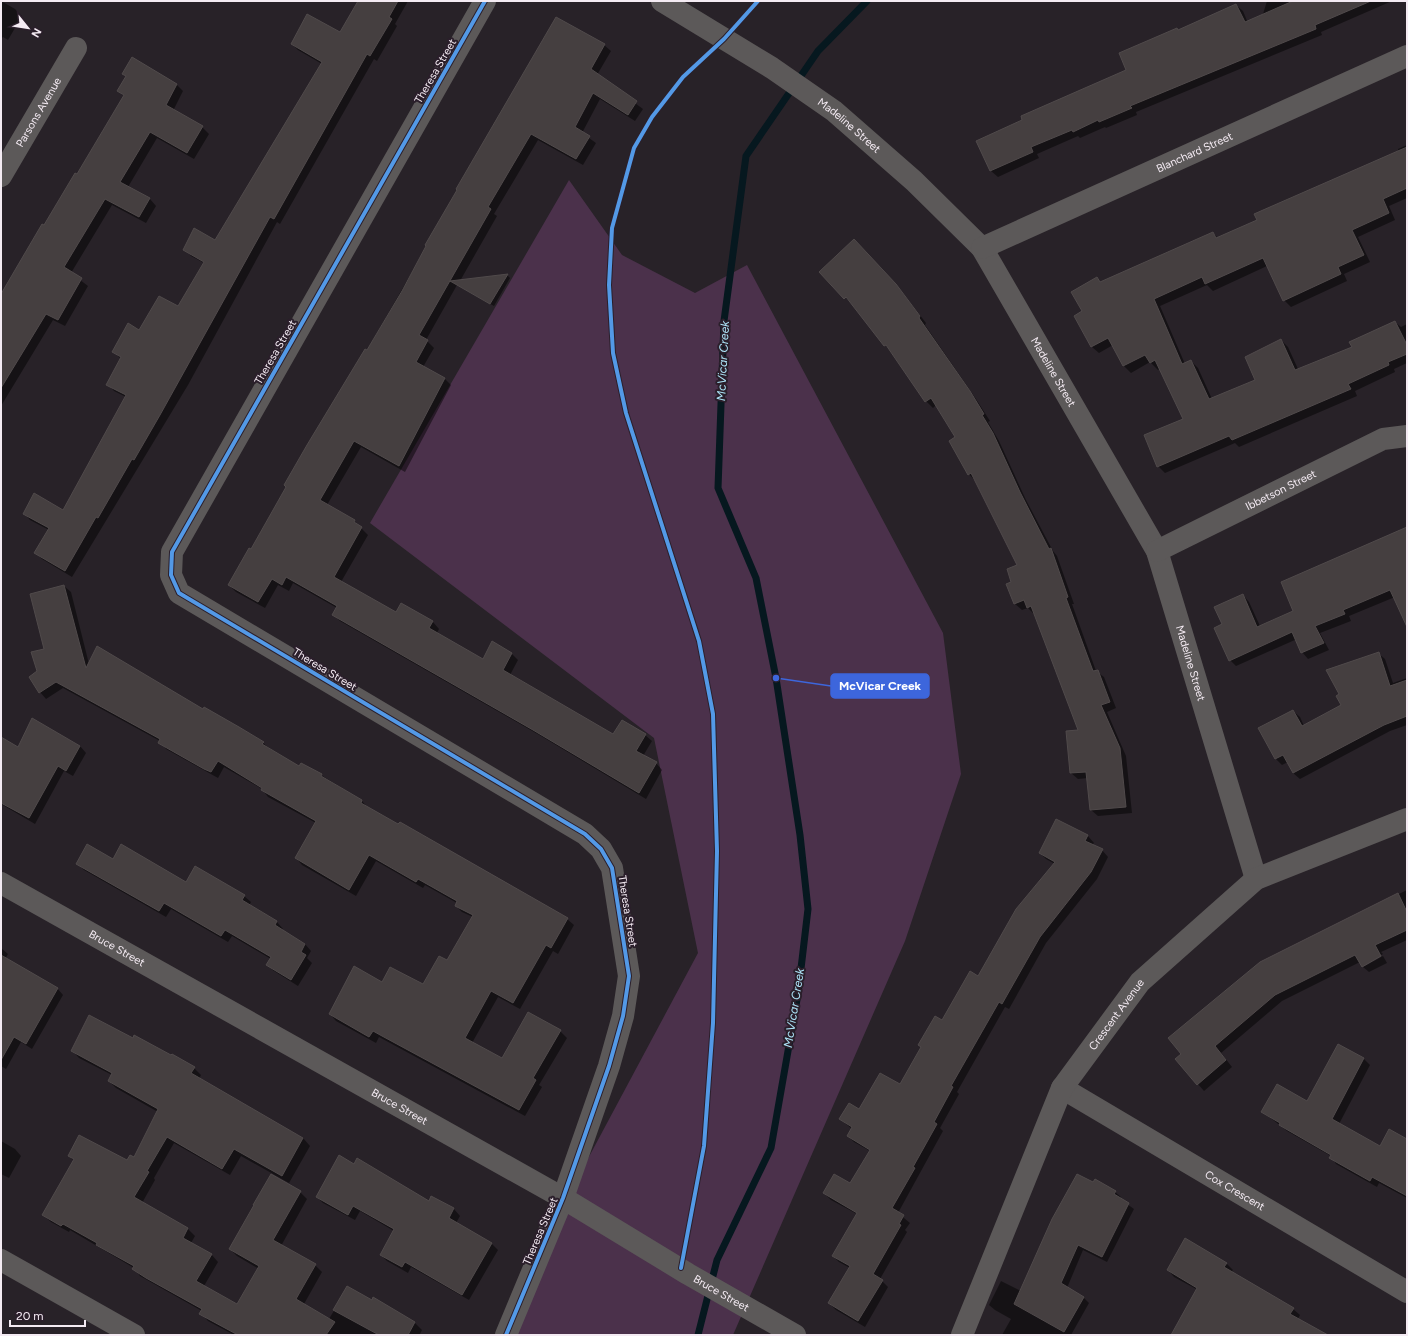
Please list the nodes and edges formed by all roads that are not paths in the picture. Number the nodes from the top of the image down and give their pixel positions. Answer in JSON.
{"nodes":[{"id":1,"x":485,"y":1,"type":"edge"},
{"id":2,"x":662,"y":1,"type":"edge"},
{"id":3,"x":76,"y":48,"type":"dead end"},
{"id":4,"x":1407,"y":56,"type":"edge"},
{"id":5,"x":1,"y":176,"type":"edge"},
{"id":6,"x":982,"y":248,"type":"junction"},
{"id":7,"x":1407,"y":436,"type":"edge"},
{"id":8,"x":1157,"y":551,"type":"junction"},
{"id":9,"x":1407,"y":819,"type":"edge"},
{"id":10,"x":1256,"y":879,"type":"junction"},
{"id":11,"x":1,"y":883,"type":"edge"},
{"id":12,"x":1062,"y":1088,"type":"junction"},
{"id":13,"x":563,"y":1198,"type":"junction"},
{"id":14,"x":1,"y":1260,"type":"edge"},
{"id":15,"x":1407,"y":1292,"type":"edge"},
{"id":16,"x":134,"y":1335,"type":"edge"},
{"id":17,"x":506,"y":1335,"type":"edge"},
{"id":18,"x":795,"y":1335,"type":"edge"},
{"id":19,"x":962,"y":1335,"type":"edge"}],
"edges":[{"from":1,"to":13,"type":"street","name":"Theresa Street"},
{"from":2,"to":6,"type":"street","name":"Madeline Street"},
{"from":3,"to":5,"type":"street","name":"Parsons Avenue"},
{"from":4,"to":6,"type":"street","name":"Blanchard Street"},
{"from":6,"to":8,"type":"street","name":"Madeline Street"},
{"from":7,"to":8,"type":"street","name":"Ibbetson Street"},
{"from":8,"to":10,"type":"street","name":"Madeline Street"},
{"from":9,"to":10,"type":"street","name":"Crescent Avenue"},
{"from":10,"to":12,"type":"street","name":"Crescent Avenue"},
{"from":11,"to":13,"type":"street","name":"Bruce Street"},
{"from":12,"to":15,"type":"street","name":"Cox Crescent"},
{"from":12,"to":19,"type":"street","name":"Crescent Avenue"},
{"from":13,"to":17,"type":"street","name":"Theresa Street"},
{"from":13,"to":18,"type":"street","name":"Bruce Street"},
{"from":14,"to":16,"type":"street"}]}
